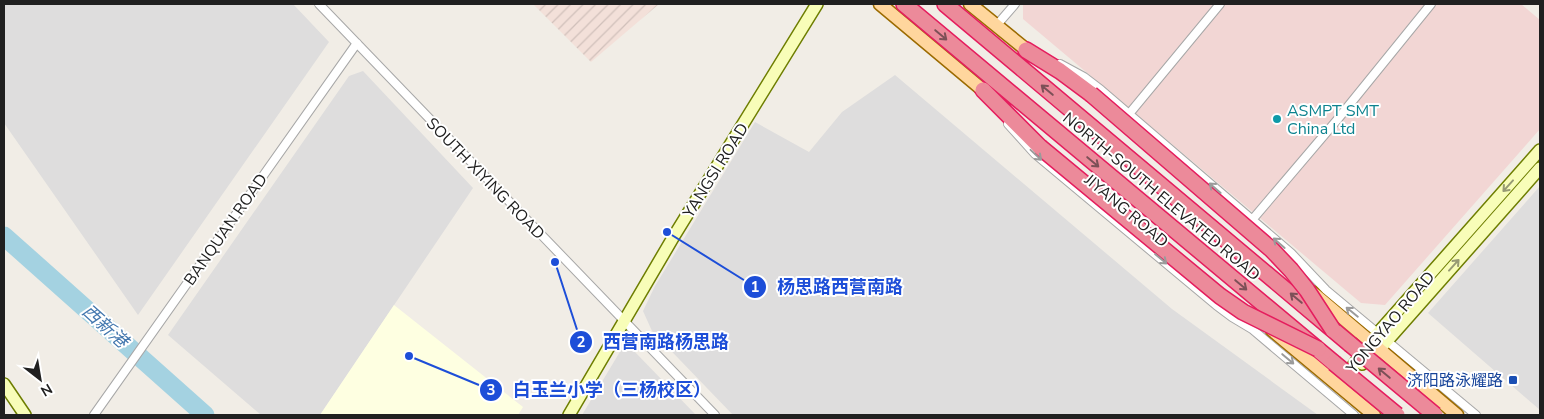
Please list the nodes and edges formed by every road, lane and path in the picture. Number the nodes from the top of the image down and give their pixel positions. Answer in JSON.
{"nodes":[{"id":1,"x":319,"y":4,"type":"edge"},
{"id":2,"x":818,"y":4,"type":"edge"},
{"id":3,"x":880,"y":4,"type":"edge"},
{"id":4,"x":904,"y":4,"type":"edge"},
{"id":5,"x":944,"y":4,"type":"edge"},
{"id":6,"x":970,"y":4,"type":"edge"},
{"id":7,"x":1015,"y":4,"type":"edge"},
{"id":8,"x":1220,"y":4,"type":"edge"},
{"id":9,"x":1431,"y":4,"type":"edge"},
{"id":10,"x":996,"y":26,"type":"junction"},
{"id":11,"x":356,"y":43,"type":"junction"},
{"id":12,"x":1026,"y":50,"type":"junction"},
{"id":13,"x":983,"y":90,"type":"junction"},
{"id":14,"x":1129,"y":114,"type":"junction"},
{"id":15,"x":1540,"y":150,"type":"edge"},
{"id":16,"x":1540,"y":168,"type":"edge"},
{"id":17,"x":1252,"y":220,"type":"junction"},
{"id":18,"x":624,"y":321,"type":"junction"},
{"id":19,"x":1333,"y":330,"type":"junction"},
{"id":20,"x":1378,"y":341,"type":"junction"},
{"id":21,"x":1318,"y":350,"type":"junction"},
{"id":22,"x":4,"y":384,"type":"edge"},
{"id":23,"x":1339,"y":385,"type":"junction"},
{"id":24,"x":25,"y":415,"type":"edge"},
{"id":25,"x":94,"y":415,"type":"edge"},
{"id":26,"x":569,"y":415,"type":"edge"},
{"id":27,"x":715,"y":415,"type":"edge"},
{"id":28,"x":1354,"y":415,"type":"edge"},
{"id":29,"x":1374,"y":415,"type":"edge"},
{"id":30,"x":1397,"y":415,"type":"edge"},
{"id":31,"x":1435,"y":415,"type":"edge"},
{"id":32,"x":1457,"y":415,"type":"edge"},
{"id":33,"x":1476,"y":415,"type":"edge"}],
"edges":[{"from":1,"to":11,"type":"street","name":"SOUTH XIYING ROAD"},
{"from":2,"to":18,"type":"street","name":"YANGSI ROAD"},
{"from":3,"to":13,"type":"main road","name":"JIYANG ROAD"},
{"from":4,"to":21,"type":"highway","name":"NORTH-SOUTH ELEVATED ROAD","one_way":true,"bridge":true},
{"from":19,"to":5,"type":"highway","name":"NORTH-SOUTH ELEVATED ROAD","one_way":true,"bridge":true},
{"from":6,"to":10,"type":"main road"},
{"from":7,"to":10,"type":"street"},
{"from":8,"to":14,"type":"street"},
{"from":9,"to":17,"type":"street"},
{"from":10,"to":12,"type":"main road"},
{"from":11,"to":18,"type":"street","name":"SOUTH XIYING ROAD"},
{"from":11,"to":25,"type":"street","name":"BANQUAN ROAD"},
{"from":12,"to":14,"type":"street"},
{"from":12,"to":19,"type":"highway","bridge":true},
{"from":12,"to":20,"type":"main road"},
{"from":13,"to":21,"type":"highway","bridge":true},
{"from":13,"to":23,"type":"main road","name":"JIYANG ROAD"},
{"from":13,"to":28,"type":"street","one_way":true},
{"from":17,"to":14,"type":"street","one_way":true},
{"from":15,"to":20,"type":"street","name":"YONGYAO ROAD","one_way":true},
{"from":20,"to":16,"type":"street","name":"YONGYAO ROAD","one_way":true},
{"from":20,"to":17,"type":"street","one_way":true},
{"from":18,"to":26,"type":"street","name":"YANGSI ROAD"},
{"from":18,"to":27,"type":"street","name":"SOUTH XIYING ROAD"},
{"from":31,"to":19,"type":"highway","name":"NORTH-SOUTH ELEVATED ROAD","one_way":true,"bridge":true},
{"from":20,"to":23,"type":"street","name":"YONGYAO ROAD"},
{"from":20,"to":32,"type":"main road"},
{"from":20,"to":33,"type":"street"},
{"from":21,"to":30,"type":"highway","name":"NORTH-SOUTH ELEVATED ROAD","bridge":true},
{"from":22,"to":24,"type":"street"},
{"from":23,"to":29,"type":"main road","name":"JIYANG ROAD"}]}
